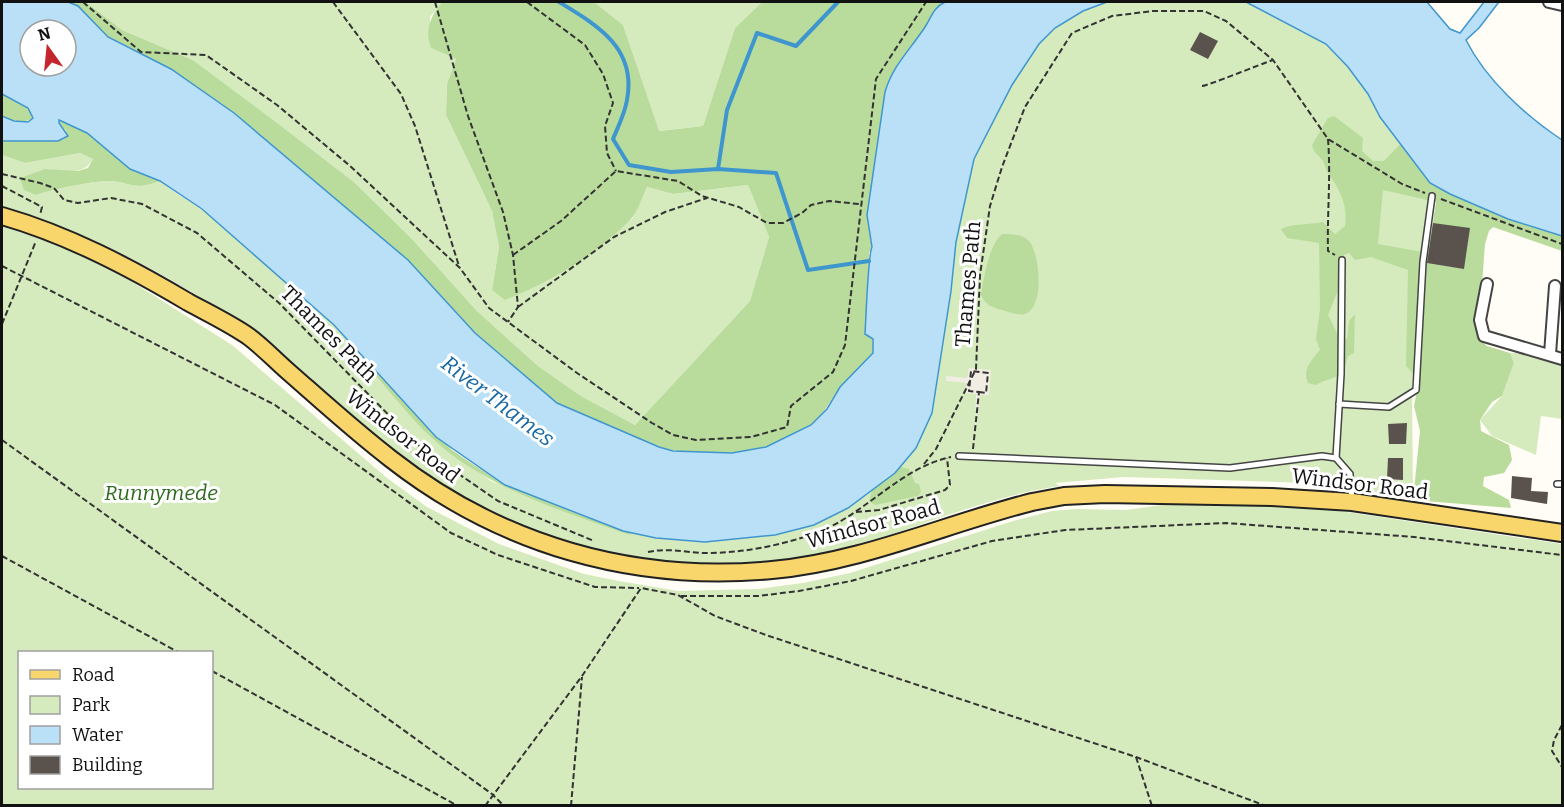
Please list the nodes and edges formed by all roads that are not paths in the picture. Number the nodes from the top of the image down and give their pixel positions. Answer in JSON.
{"nodes":[{"id":1,"x":1549,"y":2,"type":"edge"},
{"id":2,"x":1563,"y":5,"type":"edge"},
{"id":3,"x":1432,"y":196,"type":"road end"},
{"id":4,"x":2,"y":216,"type":"edge"},
{"id":5,"x":1342,"y":260,"type":"road end"},
{"id":6,"x":1487,"y":284,"type":"dead end"},
{"id":7,"x":1556,"y":286,"type":"dead end"},
{"id":8,"x":1550,"y":354,"type":"junction"},
{"id":9,"x":1563,"y":359,"type":"edge"},
{"id":10,"x":1339,"y":404,"type":"junction"},
{"id":11,"x":959,"y":456,"type":"road end"},
{"id":12,"x":1336,"y":458,"type":"junction"},
{"id":13,"x":1352,"y":502,"type":"junction"},
{"id":14,"x":1563,"y":533,"type":"edge"}],
"edges":[{"from":1,"to":2,"type":"street"},
{"from":3,"to":10,"type":"lane"},
{"from":4,"to":13,"type":"main road","name":"Windsor Road"},
{"from":5,"to":10,"type":"lane"},
{"from":6,"to":8,"type":"street"},
{"from":7,"to":8,"type":"street"},
{"from":8,"to":9,"type":"street"},
{"from":10,"to":12,"type":"lane"},
{"from":11,"to":12,"type":"lane"},
{"from":12,"to":13,"type":"lane"},
{"from":13,"to":14,"type":"main road","name":"Windsor Road"}]}
